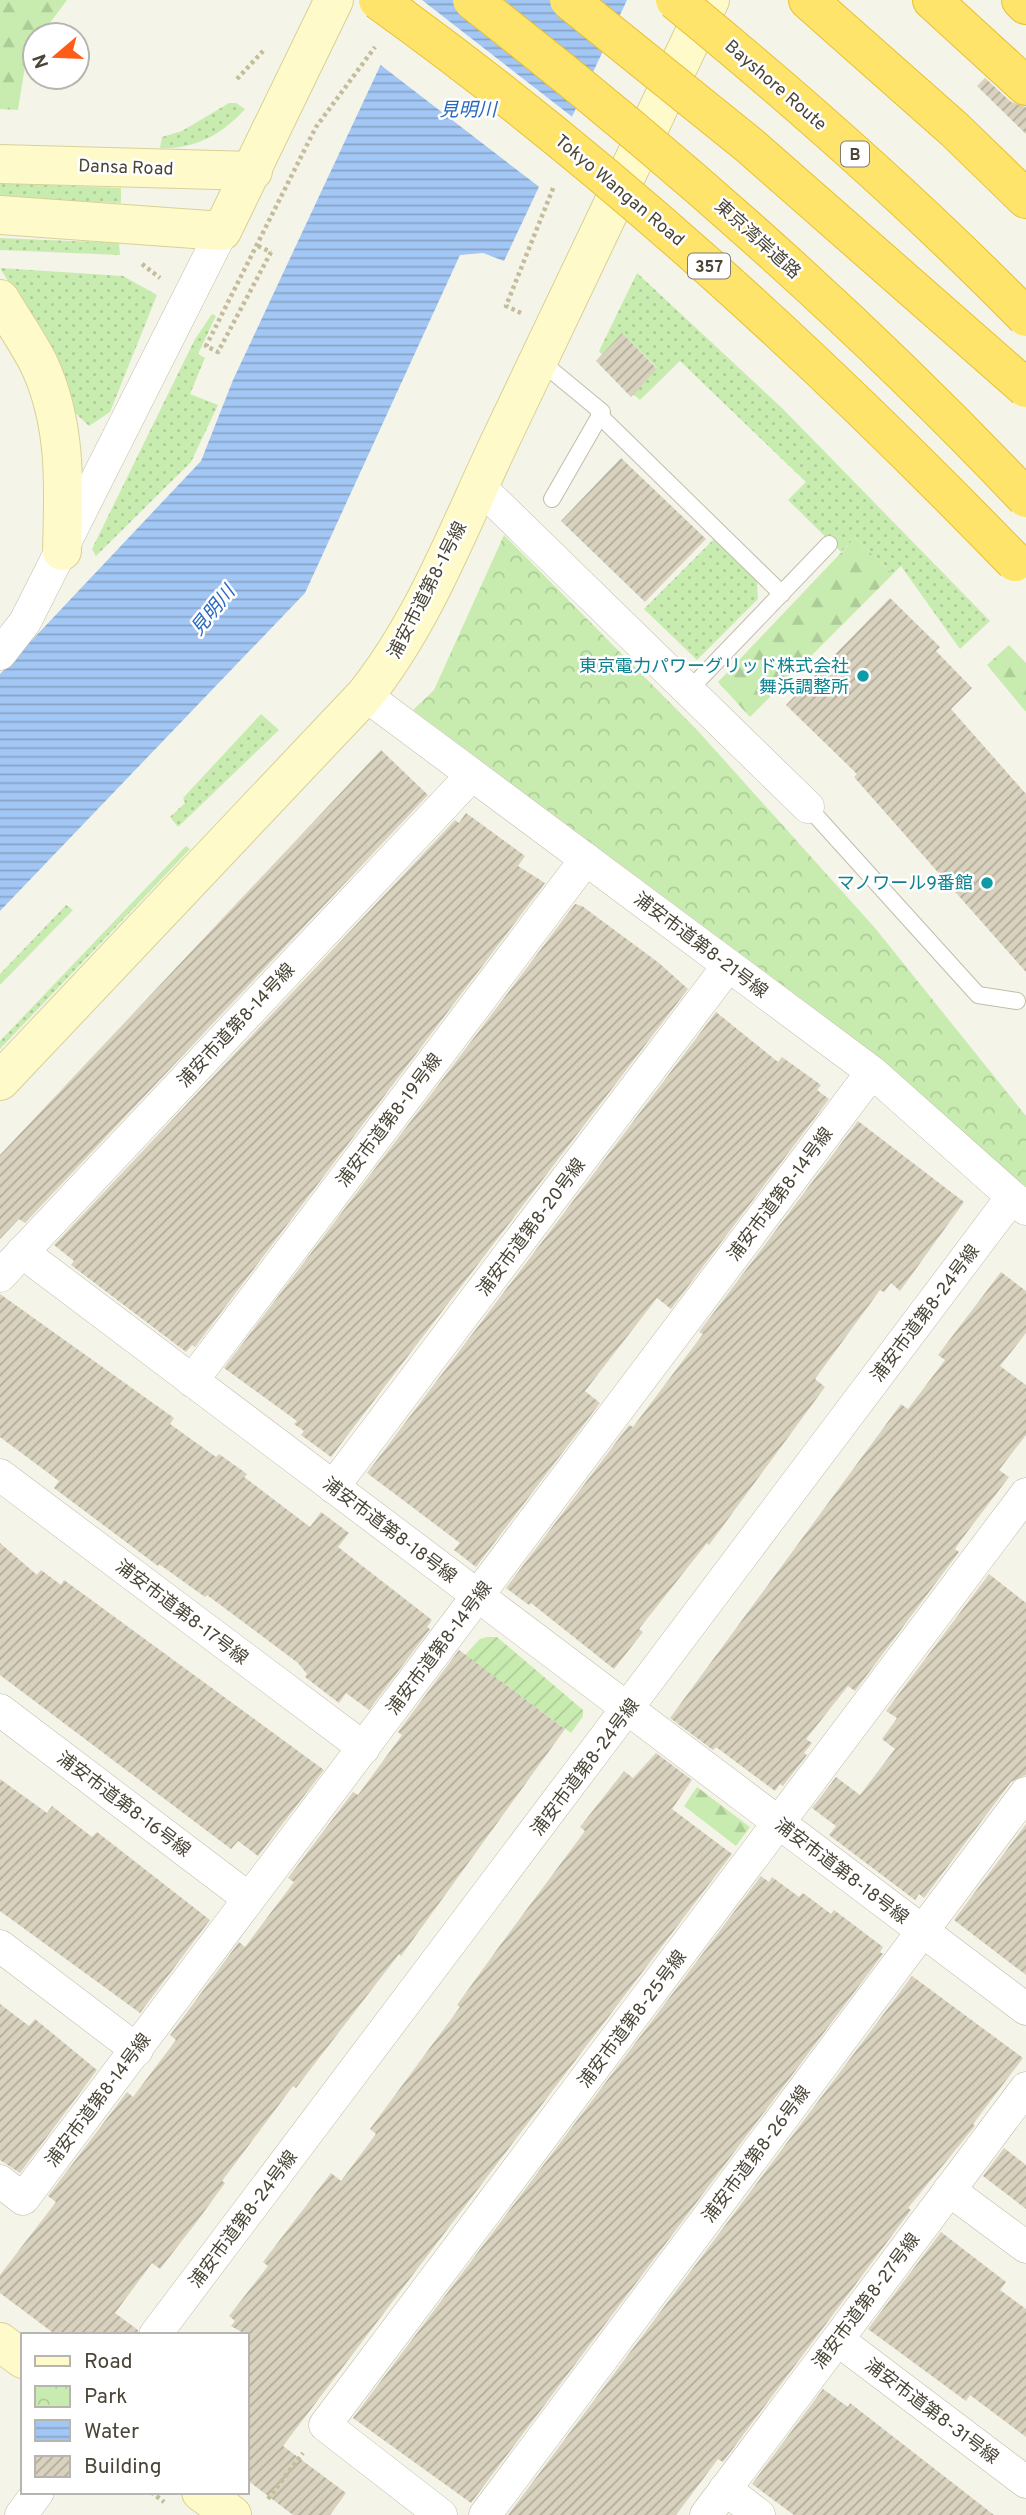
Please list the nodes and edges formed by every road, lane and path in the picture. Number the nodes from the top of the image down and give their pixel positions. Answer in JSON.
{"nodes":[{"id":1,"x":334,"y":0,"type":"edge"},
{"id":2,"x":378,"y":0,"type":"edge"},
{"id":3,"x":471,"y":0,"type":"edge"},
{"id":4,"x":569,"y":0,"type":"edge"},
{"id":5,"x":675,"y":0,"type":"edge"},
{"id":6,"x":710,"y":0,"type":"edge"},
{"id":7,"x":808,"y":0,"type":"edge"},
{"id":8,"x":932,"y":0,"type":"edge"},
{"id":9,"x":1021,"y":0,"type":"edge"},
{"id":10,"x":1026,"y":5,"type":"edge"},
{"id":11,"x":377,"y":45,"type":"dead end"},
{"id":12,"x":1026,"y":86,"type":"edge"},
{"id":13,"x":0,"y":164,"type":"edge"},
{"id":14,"x":253,"y":171,"type":"junction"},
{"id":15,"x":556,"y":182,"type":"dead end"},
{"id":16,"x":1026,"y":200,"type":"edge"},
{"id":17,"x":0,"y":215,"type":"edge"},
{"id":18,"x":238,"y":238,"type":"junction"},
{"id":19,"x":0,"y":299,"type":"edge"},
{"id":20,"x":525,"y":315,"type":"dead end"},
{"id":21,"x":1026,"y":317,"type":"edge"},
{"id":22,"x":539,"y":360,"type":"junction"},
{"id":23,"x":1026,"y":388,"type":"edge"},
{"id":24,"x":599,"y":415,"type":"junction"},
{"id":25,"x":479,"y":485,"type":"junction"},
{"id":26,"x":1026,"y":498,"type":"edge"},
{"id":27,"x":552,"y":499,"type":"dead end"},
{"id":28,"x":829,"y":544,"type":"dead end"},
{"id":29,"x":62,"y":551,"type":"junction"},
{"id":30,"x":1020,"y":568,"type":"edge"},
{"id":31,"x":782,"y":594,"type":"junction"},
{"id":32,"x":0,"y":654,"type":"edge"},
{"id":33,"x":689,"y":690,"type":"junction"},
{"id":34,"x":365,"y":695,"type":"junction"},
{"id":35,"x":472,"y":775,"type":"junction"},
{"id":36,"x":808,"y":807,"type":"joint"},
{"id":37,"x":586,"y":859,"type":"junction"},
{"id":38,"x":728,"y":966,"type":"junction"},
{"id":39,"x":1017,"y":1001,"type":"dead end"},
{"id":40,"x":872,"y":1072,"type":"junction"},
{"id":41,"x":0,"y":1081,"type":"edge"},
{"id":42,"x":1019,"y":1203,"type":"edge"},
{"id":43,"x":22,"y":1252,"type":"junction"},
{"id":44,"x":0,"y":1276,"type":"edge"},
{"id":45,"x":192,"y":1381,"type":"junction"},
{"id":46,"x":0,"y":1475,"type":"edge"},
{"id":47,"x":333,"y":1487,"type":"junction"},
{"id":48,"x":1026,"y":1494,"type":"edge"},
{"id":49,"x":477,"y":1596,"type":"junction"},
{"id":50,"x":0,"y":1710,"type":"edge"},
{"id":51,"x":628,"y":1710,"type":"junction"},
{"id":52,"x":364,"y":1748,"type":"junction"},
{"id":53,"x":1026,"y":1793,"type":"edge"},
{"id":54,"x":779,"y":1824,"type":"junction"},
{"id":55,"x":248,"y":1898,"type":"junction"},
{"id":56,"x":922,"y":1932,"type":"junction"},
{"id":57,"x":0,"y":1946,"type":"edge"},
{"id":58,"x":1026,"y":2009,"type":"edge"},
{"id":59,"x":137,"y":2050,"type":"junction"},
{"id":60,"x":1026,"y":2088,"type":"edge"},
{"id":61,"x":0,"y":2181,"type":"edge"},
{"id":62,"x":949,"y":2190,"type":"junction"},
{"id":63,"x":1026,"y":2248,"type":"edge"},
{"id":64,"x":157,"y":2333,"type":"edge"},
{"id":65,"x":838,"y":2340,"type":"junction"},
{"id":66,"x":0,"y":2342,"type":"edge"},
{"id":67,"x":21,"y":2358,"type":"edge"},
{"id":68,"x":325,"y":2425,"type":"junction"},
{"id":69,"x":1026,"y":2482,"type":"edge"},
{"id":70,"x":725,"y":2489,"type":"junction"},
{"id":71,"x":37,"y":2494,"type":"edge"},
{"id":72,"x":206,"y":2494,"type":"edge"},
{"id":73,"x":247,"y":2510,"type":"edge"},
{"id":74,"x":21,"y":2515,"type":"edge"},
{"id":75,"x":441,"y":2515,"type":"edge"},
{"id":76,"x":485,"y":2515,"type":"edge"},
{"id":77,"x":706,"y":2515,"type":"edge"},
{"id":78,"x":759,"y":2515,"type":"edge"}],
"edges":[{"from":1,"to":14,"type":"street"},
{"from":2,"to":30,"type":"highway","name":"Tokyo Wangan Road","number":"357","bridge":true},
{"from":3,"to":26,"type":"highway","name":"東京湾岸道路","bridge":true},
{"from":4,"to":23,"type":"highway","bridge":true},
{"from":5,"to":21,"type":"highway","name":"Bayshore Route","number":"B","bridge":true},
{"from":6,"to":22,"type":"street","name":"浦安市道第8-1号線"},
{"from":7,"to":16,"type":"highway"},
{"from":8,"to":12,"type":"highway"},
{"from":9,"to":10,"type":"highway"},
{"from":11,"to":18,"type":"path","bridge":true},
{"from":13,"to":14,"type":"street","name":"Dansa Road"},
{"from":14,"to":18,"type":"street"},
{"from":15,"to":20,"type":"path"},
{"from":17,"to":18,"type":"street"},
{"from":18,"to":29,"type":"street"},
{"from":19,"to":29,"type":"street"},
{"from":22,"to":24,"type":"lane"},
{"from":22,"to":25,"type":"street","name":"浦安市道第8-1号線"},
{"from":24,"to":27,"type":"lane"},
{"from":24,"to":31,"type":"lane"},
{"from":25,"to":33,"type":"street"},
{"from":25,"to":34,"type":"street","name":"浦安市道第8-1号線"},
{"from":28,"to":31,"type":"lane"},
{"from":29,"to":32,"type":"street"},
{"from":31,"to":33,"type":"lane"},
{"from":33,"to":36,"type":"street"},
{"from":34,"to":35,"type":"street","name":"浦安市道第8-21号線"},
{"from":34,"to":41,"type":"street","name":"浦安市道第8-1号線"},
{"from":35,"to":37,"type":"street","name":"浦安市道第8-21号線"},
{"from":35,"to":43,"type":"street","name":"浦安市道第8-14号線"},
{"from":36,"to":39,"type":"lane"},
{"from":37,"to":38,"type":"street","name":"浦安市道第8-21号線"},
{"from":37,"to":45,"type":"street","name":"浦安市道第8-19号線"},
{"from":38,"to":40,"type":"street","name":"浦安市道第8-21号線"},
{"from":38,"to":47,"type":"street","name":"浦安市道第8-20号線"},
{"from":40,"to":42,"type":"street","name":"浦安市道第8-21号線"},
{"from":40,"to":49,"type":"street","name":"浦安市道第8-14号線"},
{"from":42,"to":51,"type":"street","name":"浦安市道第8-24号線"},
{"from":43,"to":44,"type":"street","name":"浦安市道第8-14号線"},
{"from":43,"to":45,"type":"street","name":"浦安市道第8-18号線"},
{"from":45,"to":47,"type":"street","name":"浦安市道第8-18号線"},
{"from":46,"to":52,"type":"street","name":"浦安市道第8-17号線"},
{"from":47,"to":49,"type":"street","name":"浦安市道第8-18号線"},
{"from":48,"to":54,"type":"street","name":"浦安市道第8-25号線"},
{"from":49,"to":51,"type":"street","name":"浦安市道第8-18号線"},
{"from":49,"to":52,"type":"street","name":"浦安市道第8-14号線"},
{"from":50,"to":55,"type":"street","name":"浦安市道第8-16号線"},
{"from":51,"to":54,"type":"street","name":"浦安市道第8-18号線"},
{"from":51,"to":64,"type":"street","name":"浦安市道第8-24号線"},
{"from":52,"to":55,"type":"street","name":"浦安市道第8-14号線"},
{"from":53,"to":56,"type":"street","name":"浦安市道第8-26号線"},
{"from":54,"to":56,"type":"street","name":"浦安市道第8-18号線"},
{"from":54,"to":68,"type":"street","name":"浦安市道第8-25号線"},
{"from":55,"to":59,"type":"street","name":"浦安市道第8-14号線"},
{"from":56,"to":58,"type":"street","name":"浦安市道第8-18号線"},
{"from":56,"to":76,"type":"street","name":"浦安市道第8-26号線"},
{"from":57,"to":59,"type":"street"},
{"from":59,"to":61,"type":"street","name":"浦安市道第8-14号線"},
{"from":60,"to":62,"type":"street","name":"浦安市道第8-27号線"},
{"from":62,"to":63,"type":"street"},
{"from":62,"to":65,"type":"street","name":"浦安市道第8-27号線"},
{"from":65,"to":69,"type":"street","name":"浦安市道第8-31号線"},
{"from":65,"to":70,"type":"street","name":"浦安市道第8-27号線"},
{"from":66,"to":67,"type":"street"},
{"from":68,"to":73,"type":"path"},
{"from":68,"to":75,"type":"street"},
{"from":70,"to":77,"type":"street","name":"浦安市道第8-27号線"},
{"from":70,"to":78,"type":"street"},
{"from":71,"to":74,"type":"street"},
{"from":72,"to":73,"type":"street"}]}
